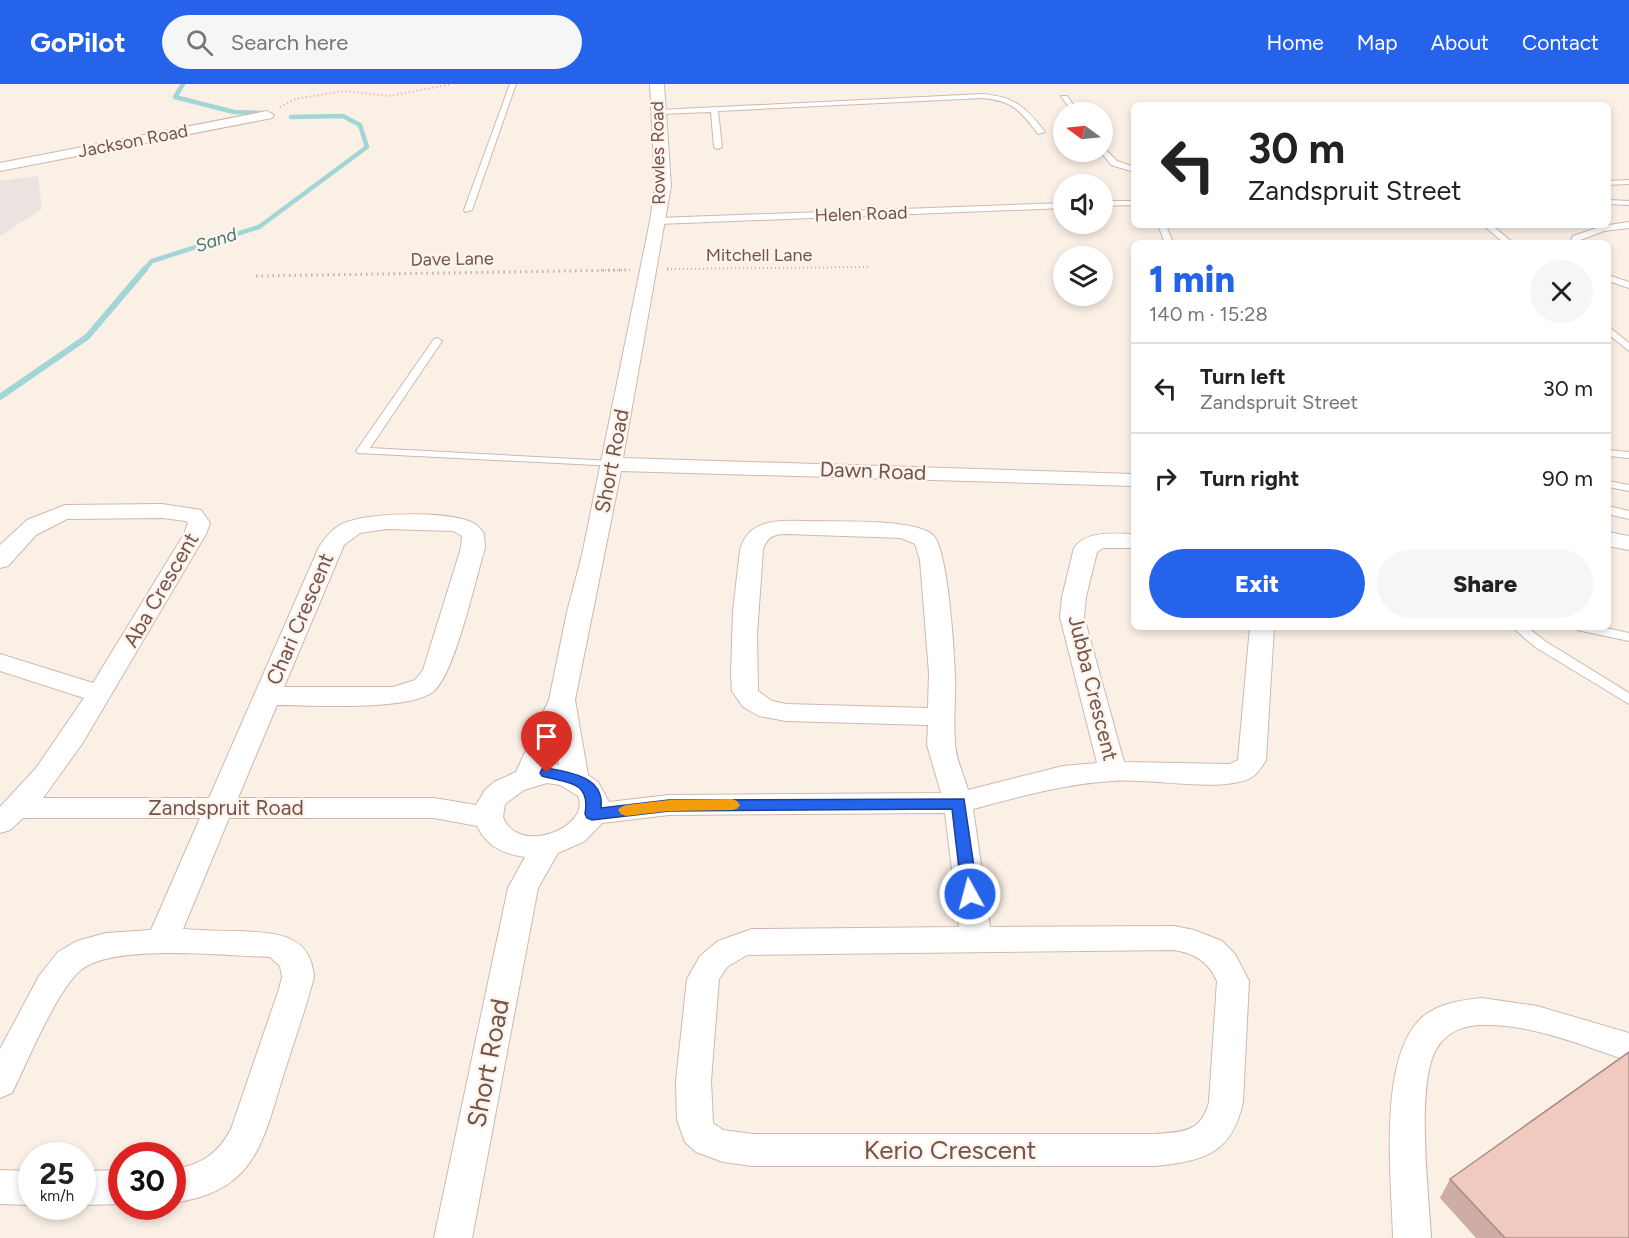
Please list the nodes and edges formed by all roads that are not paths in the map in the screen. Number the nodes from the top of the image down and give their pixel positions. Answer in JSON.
{"nodes":[{"id":1,"x":513,"y":84,"type":"edge"},
{"id":2,"x":657,"y":84,"type":"edge"},
{"id":3,"x":1064,"y":98,"type":"dead end"},
{"id":4,"x":1067,"y":102,"type":"edge"},
{"id":5,"x":714,"y":109,"type":"junction"},
{"id":6,"x":659,"y":111,"type":"junction"},
{"id":7,"x":267,"y":115,"type":"road end"},
{"id":8,"x":1041,"y":132,"type":"dead end"},
{"id":9,"x":718,"y":147,"type":"dead end"},
{"id":10,"x":1113,"y":162,"type":"edge"},
{"id":11,"x":0,"y":166,"type":"edge"},
{"id":12,"x":1131,"y":169,"type":"edge"},
{"id":13,"x":1629,"y":182,"type":"edge"},
{"id":14,"x":1611,"y":183,"type":"edge"},
{"id":15,"x":1611,"y":202,"type":"edge"},
{"id":16,"x":1131,"y":203,"type":"edge"},
{"id":17,"x":1629,"y":203,"type":"edge"},
{"id":18,"x":1113,"y":204,"type":"edge"},
{"id":19,"x":1053,"y":206,"type":"edge"},
{"id":20,"x":468,"y":210,"type":"dead end"},
{"id":21,"x":658,"y":222,"type":"junction"},
{"id":22,"x":1629,"y":225,"type":"edge"},
{"id":23,"x":1491,"y":228,"type":"edge"},
{"id":24,"x":1505,"y":240,"type":"edge"},
{"id":25,"x":1575,"y":240,"type":"edge"},
{"id":26,"x":1611,"y":279,"type":"edge"},
{"id":27,"x":1629,"y":285,"type":"edge"},
{"id":28,"x":1611,"y":332,"type":"edge"},
{"id":29,"x":437,"y":341,"type":"dead end"},
{"id":30,"x":1629,"y":348,"type":"edge"},
{"id":31,"x":1611,"y":453,"type":"edge"},
{"id":32,"x":1629,"y":455,"type":"edge"},
{"id":33,"x":612,"y":464,"type":"junction"},
{"id":34,"x":1131,"y":480,"type":"edge"},
{"id":35,"x":1611,"y":485,"type":"edge"},
{"id":36,"x":1629,"y":488,"type":"edge"},
{"id":37,"x":1611,"y":511,"type":"edge"},
{"id":38,"x":1629,"y":515,"type":"edge"},
{"id":39,"x":1611,"y":540,"type":"edge"},
{"id":40,"x":1131,"y":541,"type":"edge"},
{"id":41,"x":1629,"y":543,"type":"edge"},
{"id":42,"x":0,"y":561,"type":"edge"},
{"id":43,"x":1262,"y":630,"type":"edge"},
{"id":44,"x":1524,"y":630,"type":"edge"},
{"id":45,"x":1595,"y":630,"type":"edge"},
{"id":46,"x":1629,"y":638,"type":"edge"},
{"id":47,"x":0,"y":662,"type":"edge"},
{"id":48,"x":99,"y":694,"type":"junction"},
{"id":49,"x":267,"y":696,"type":"junction"},
{"id":50,"x":1629,"y":699,"type":"edge"},
{"id":51,"x":562,"y":700,"type":"junction"},
{"id":52,"x":941,"y":717,"type":"junction"},
{"id":53,"x":1113,"y":771,"type":"junction"},
{"id":54,"x":528,"y":775,"type":"junction"},
{"id":55,"x":586,"y":795,"type":"junction"},
{"id":56,"x":958,"y":803,"type":"junction"},
{"id":57,"x":494,"y":806,"type":"junction"},
{"id":58,"x":220,"y":808,"type":"junction"},
{"id":59,"x":9,"y":816,"type":"edge"},
{"id":60,"x":515,"y":844,"type":"junction"},
{"id":61,"x":547,"y":846,"type":"junction"},
{"id":62,"x":523,"y":888,"type":"junction"},
{"id":63,"x":976,"y":939,"type":"junction"},
{"id":64,"x":162,"y":941,"type":"junction"},
{"id":65,"x":1629,"y":1047,"type":"edge"},
{"id":66,"x":0,"y":1083,"type":"edge"},
{"id":67,"x":186,"y":1184,"type":"edge"},
{"id":68,"x":0,"y":1187,"type":"edge"},
{"id":69,"x":18,"y":1188,"type":"edge"},
{"id":70,"x":453,"y":1238,"type":"edge"},
{"id":71,"x":1412,"y":1238,"type":"edge"}],
"edges":[{"from":1,"to":20,"type":"lane"},
{"from":2,"to":6,"type":"street","name":"Rowles Road"},
{"from":3,"to":4,"type":"lane"},
{"from":5,"to":6,"type":"lane"},
{"from":5,"to":8,"type":"lane"},
{"from":5,"to":9,"type":"lane"},
{"from":6,"to":21,"type":"street","name":"Rowles Road"},
{"from":7,"to":11,"type":"street","name":"Jackson Road"},
{"from":10,"to":12,"type":"lane"},
{"from":13,"to":14,"type":"lane"},
{"from":15,"to":17,"type":"lane"},
{"from":16,"to":18,"type":"lane"},
{"from":19,"to":21,"type":"lane","name":"Helen Road"},
{"from":21,"to":33,"type":"street","name":"Short Road"},
{"from":22,"to":25,"type":"lane"},
{"from":23,"to":24,"type":"lane"},
{"from":26,"to":27,"type":"lane"},
{"from":28,"to":30,"type":"lane"},
{"from":29,"to":33,"type":"lane"},
{"from":31,"to":32,"type":"lane"},
{"from":33,"to":34,"type":"street","name":"Dawn Road"},
{"from":33,"to":51,"type":"street","name":"Short Road"},
{"from":35,"to":36,"type":"lane"},
{"from":37,"to":38,"type":"lane"},
{"from":39,"to":41,"type":"street"},
{"from":40,"to":53,"type":"street","name":"Jubba Crescent"},
{"from":42,"to":48,"type":"street","name":"Aba Crescent"},
{"from":43,"to":53,"type":"street","name":"Jubba Crescent"},
{"from":44,"to":50,"type":"lane"},
{"from":45,"to":46,"type":"lane"},
{"from":47,"to":48,"type":"street"},
{"from":48,"to":59,"type":"street","name":"Aba Crescent"},
{"from":49,"to":49,"type":"street","name":"Chari Crescent"},
{"from":49,"to":58,"type":"street","name":"Chari Crescent"},
{"from":51,"to":54,"type":"street","name":"Short Road"},
{"from":51,"to":55,"type":"street","name":"Short Road"},
{"from":52,"to":52,"type":"street"},
{"from":52,"to":56,"type":"street"},
{"from":53,"to":56,"type":"street","name":"Jubba Crescent"},
{"from":54,"to":55,"type":"street"},
{"from":54,"to":57,"type":"street"},
{"from":55,"to":56,"type":"street","name":"Jubba Crescent"},
{"from":55,"to":61,"type":"street"},
{"from":56,"to":63,"type":"street"},
{"from":57,"to":58,"type":"street","name":"Zandspruit Road"},
{"from":57,"to":60,"type":"street"},
{"from":58,"to":59,"type":"street","name":"Zandspruit Road"},
{"from":58,"to":64,"type":"street","name":"Chari Crescent"},
{"from":60,"to":61,"type":"street"},
{"from":60,"to":62,"type":"street","name":"Short Road"},
{"from":61,"to":62,"type":"street","name":"Short Road"},
{"from":62,"to":70,"type":"street","name":"Short Road"},
{"from":63,"to":63,"type":"street","name":"Kerio Crescent"},
{"from":64,"to":66,"type":"street"},
{"from":64,"to":67,"type":"street"},
{"from":65,"to":71,"type":"street"},
{"from":68,"to":69,"type":"street"}]}
